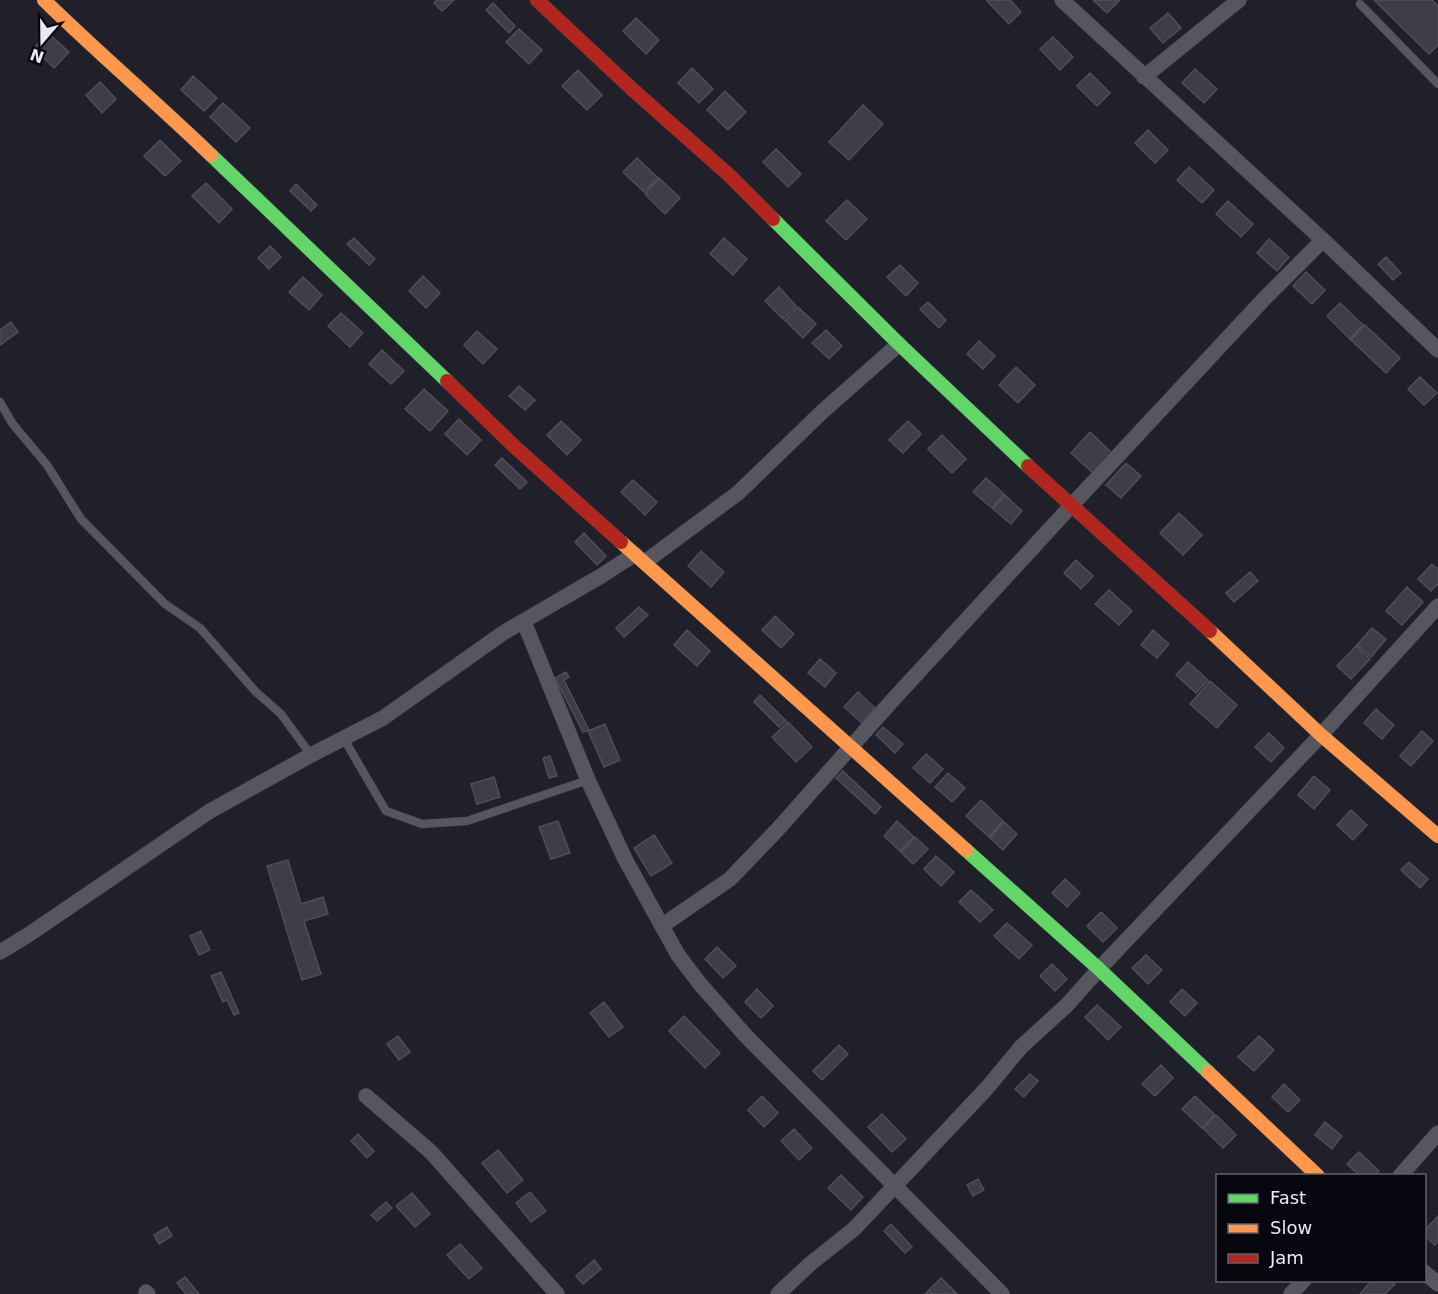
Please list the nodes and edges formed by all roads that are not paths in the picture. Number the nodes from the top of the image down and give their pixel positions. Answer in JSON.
{"nodes":[{"id":1,"x":44,"y":0,"type":"edge"},
{"id":2,"x":537,"y":0,"type":"edge"},
{"id":3,"x":1062,"y":0,"type":"edge"},
{"id":4,"x":1239,"y":0,"type":"edge"},
{"id":5,"x":1360,"y":4,"type":"dead end"},
{"id":6,"x":1144,"y":77,"type":"junction"},
{"id":7,"x":1438,"y":84,"type":"edge"},
{"id":8,"x":1323,"y":240,"type":"junction"},
{"id":9,"x":1436,"y":343,"type":"edge"},
{"id":10,"x":899,"y":344,"type":"junction"},
{"id":11,"x":0,"y":402,"type":"edge"},
{"id":12,"x":1071,"y":506,"type":"junction"},
{"id":13,"x":640,"y":558,"type":"junction"},
{"id":14,"x":1438,"y":606,"type":"edge"},
{"id":15,"x":524,"y":622,"type":"junction"},
{"id":16,"x":1322,"y":735,"type":"junction"},
{"id":17,"x":344,"y":739,"type":"junction"},
{"id":18,"x":852,"y":747,"type":"junction"},
{"id":19,"x":311,"y":755,"type":"junction"},
{"id":20,"x":588,"y":780,"type":"junction"},
{"id":21,"x":1438,"y":836,"type":"edge"},
{"id":22,"x":663,"y":925,"type":"junction"},
{"id":23,"x":0,"y":952,"type":"edge"},
{"id":24,"x":1099,"y":969,"type":"junction"},
{"id":25,"x":366,"y":1096,"type":"dead end"},
{"id":26,"x":1438,"y":1133,"type":"edge"},
{"id":27,"x":1316,"y":1174,"type":"edge"},
{"id":28,"x":1402,"y":1174,"type":"edge"},
{"id":29,"x":897,"y":1185,"type":"junction"},
{"id":30,"x":1426,"y":1273,"type":"edge"},
{"id":31,"x":1303,"y":1282,"type":"edge"},
{"id":32,"x":1438,"y":1284,"type":"edge"},
{"id":33,"x":557,"y":1294,"type":"edge"},
{"id":34,"x":778,"y":1294,"type":"edge"},
{"id":35,"x":1002,"y":1294,"type":"edge"},
{"id":36,"x":1291,"y":1294,"type":"edge"}],
"edges":[{"from":1,"to":13,"type":"street"},
{"from":2,"to":10,"type":"street"},
{"from":3,"to":6,"type":"street"},
{"from":4,"to":6,"type":"street"},
{"from":5,"to":7,"type":"lane"},
{"from":6,"to":8,"type":"street"},
{"from":8,"to":9,"type":"street"},
{"from":8,"to":12,"type":"street"},
{"from":10,"to":12,"type":"street"},
{"from":10,"to":13,"type":"street"},
{"from":11,"to":19,"type":"lane"},
{"from":12,"to":16,"type":"street"},
{"from":12,"to":18,"type":"street"},
{"from":13,"to":15,"type":"street"},
{"from":13,"to":18,"type":"street"},
{"from":14,"to":16,"type":"street"},
{"from":15,"to":17,"type":"street"},
{"from":15,"to":20,"type":"street"},
{"from":16,"to":21,"type":"street"},
{"from":16,"to":24,"type":"street"},
{"from":17,"to":19,"type":"street"},
{"from":17,"to":20,"type":"lane"},
{"from":18,"to":22,"type":"street"},
{"from":18,"to":24,"type":"street"},
{"from":19,"to":23,"type":"street"},
{"from":20,"to":22,"type":"street"},
{"from":22,"to":29,"type":"street"},
{"from":24,"to":27,"type":"street"},
{"from":24,"to":29,"type":"street"},
{"from":25,"to":33,"type":"street"},
{"from":26,"to":28,"type":"street"},
{"from":29,"to":34,"type":"street"},
{"from":29,"to":35,"type":"street"},
{"from":30,"to":32,"type":"street"},
{"from":31,"to":36,"type":"street"}]}
